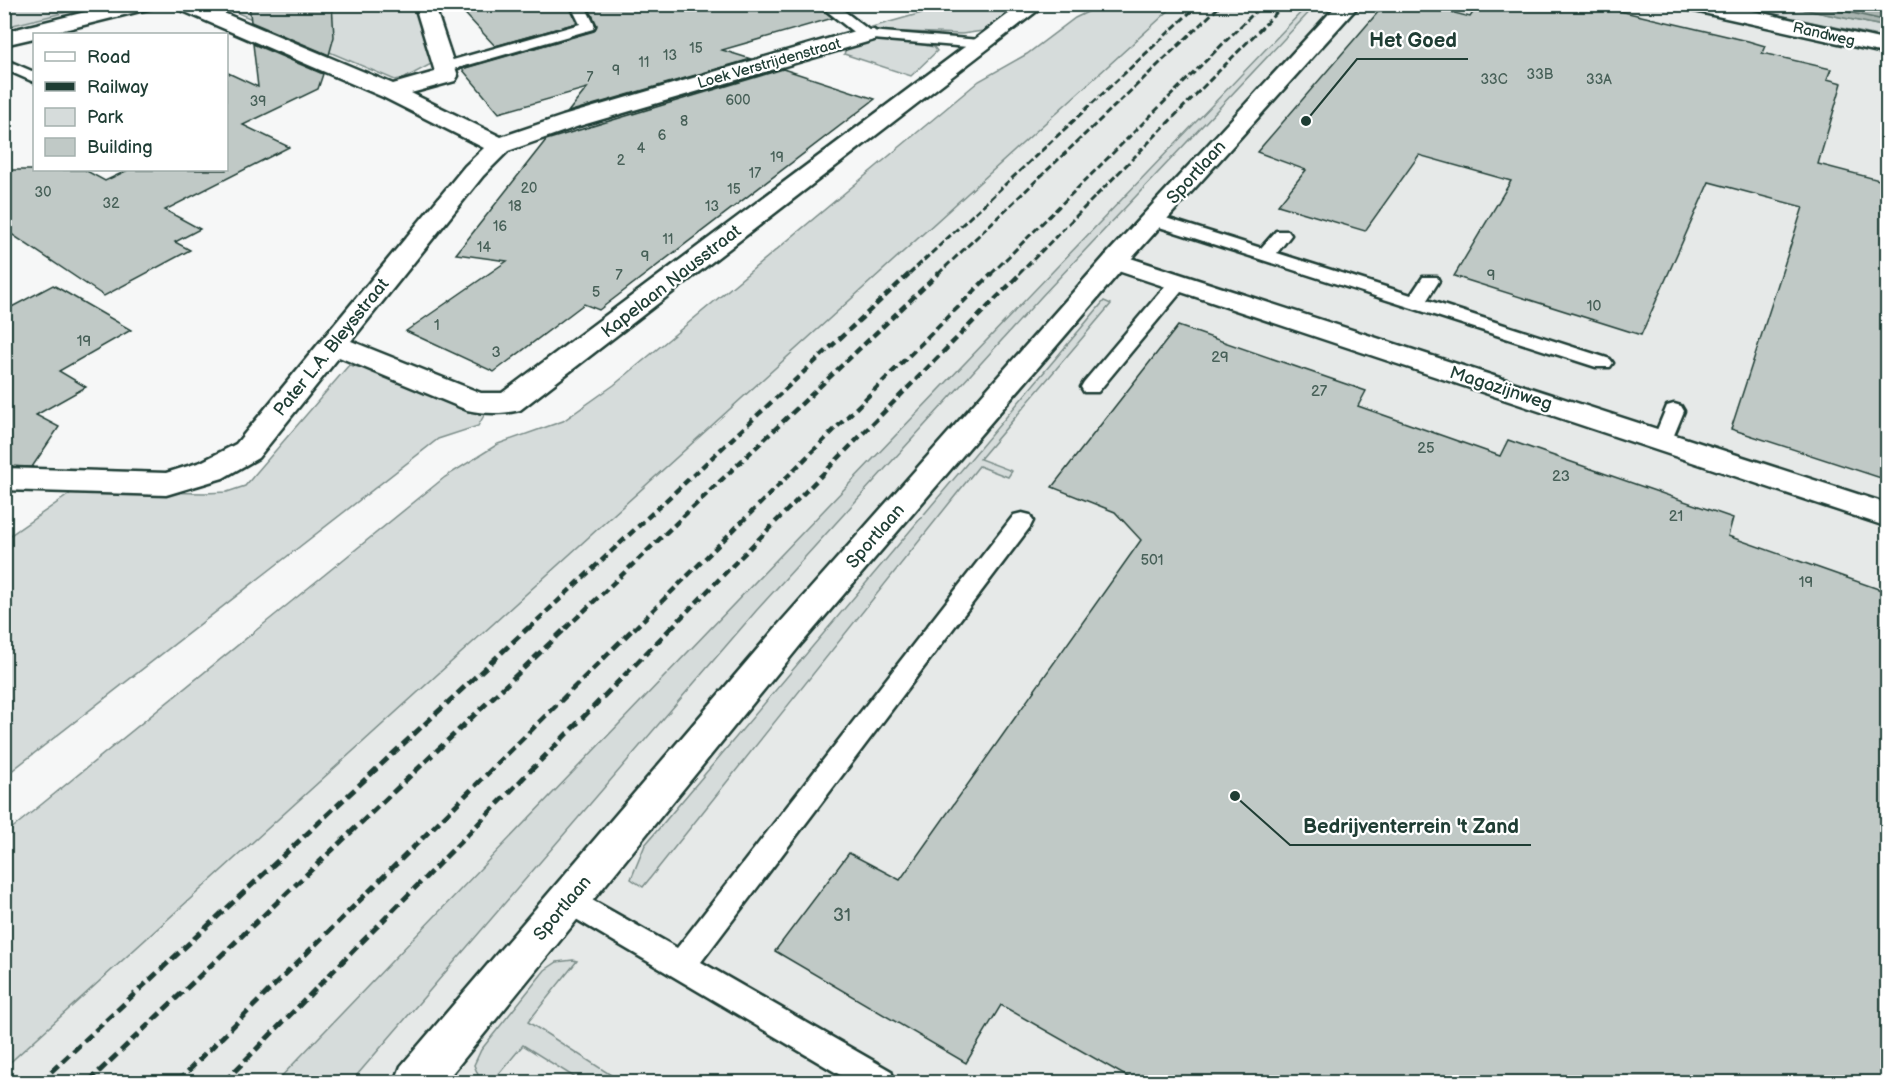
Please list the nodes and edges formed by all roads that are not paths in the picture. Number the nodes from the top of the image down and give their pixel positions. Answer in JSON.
{"nodes":[{"id":1,"x":145,"y":4,"type":"edge"},
{"id":2,"x":183,"y":4,"type":"edge"},
{"id":3,"x":577,"y":4,"type":"edge"},
{"id":4,"x":825,"y":4,"type":"edge"},
{"id":5,"x":1036,"y":4,"type":"edge"},
{"id":6,"x":1350,"y":4,"type":"edge"},
{"id":7,"x":1690,"y":4,"type":"edge"},
{"id":8,"x":425,"y":6,"type":"dead end"},
{"id":9,"x":866,"y":35,"type":"junction"},
{"id":10,"x":4,"y":39,"type":"edge"},
{"id":11,"x":980,"y":44,"type":"junction"},
{"id":12,"x":1887,"y":48,"type":"edge"},
{"id":13,"x":4,"y":63,"type":"edge"},
{"id":14,"x":444,"y":67,"type":"junction"},
{"id":15,"x":33,"y":78,"type":"edge"},
{"id":16,"x":391,"y":92,"type":"junction"},
{"id":17,"x":499,"y":146,"type":"junction"},
{"id":18,"x":1153,"y":219,"type":"junction"},
{"id":19,"x":1282,"y":235,"type":"dead end"},
{"id":20,"x":1265,"y":255,"type":"junction"},
{"id":21,"x":1115,"y":261,"type":"junction"},
{"id":22,"x":1430,"y":281,"type":"dead end"},
{"id":23,"x":1179,"y":282,"type":"junction"},
{"id":24,"x":1416,"y":303,"type":"junction"},
{"id":25,"x":333,"y":344,"type":"junction"},
{"id":26,"x":1602,"y":363,"type":"dead end"},
{"id":27,"x":1091,"y":387,"type":"dead end"},
{"id":28,"x":1674,"y":411,"type":"dead end"},
{"id":29,"x":1662,"y":442,"type":"junction"},
{"id":30,"x":4,"y":479,"type":"edge"},
{"id":31,"x":1887,"y":516,"type":"edge"},
{"id":32,"x":1022,"y":521,"type":"dead end"},
{"id":33,"x":569,"y":900,"type":"junction"},
{"id":34,"x":681,"y":966,"type":"junction"},
{"id":35,"x":417,"y":1083,"type":"edge"},
{"id":36,"x":880,"y":1083,"type":"edge"}],
"edges":[{"from":1,"to":10,"type":"street"},
{"from":2,"to":16,"type":"street"},
{"from":3,"to":14,"type":"lane"},
{"from":4,"to":9,"type":"lane"},
{"from":5,"to":11,"type":"street"},
{"from":6,"to":18,"type":"street","name":"Sportlaan"},
{"from":7,"to":12,"type":"street","name":"Randweg"},
{"from":8,"to":14,"type":"street"},
{"from":9,"to":11,"type":"lane","name":"Loek Verstrijdenstraat"},
{"from":9,"to":17,"type":"street","name":"Loek Verstrijdenstraat"},
{"from":11,"to":25,"type":"street","name":"Kapelaan Nausstraat"},
{"from":13,"to":15,"type":"lane"},
{"from":14,"to":16,"type":"street"},
{"from":16,"to":17,"type":"street"},
{"from":17,"to":25,"type":"street","name":"Pater L.A. Bleysstraat"},
{"from":18,"to":20,"type":"lane"},
{"from":18,"to":21,"type":"street","name":"Sportlaan"},
{"from":19,"to":20,"type":"lane"},
{"from":20,"to":24,"type":"lane"},
{"from":21,"to":23,"type":"street","name":"Magazijnweg"},
{"from":21,"to":33,"type":"street","name":"Sportlaan"},
{"from":22,"to":24,"type":"lane"},
{"from":23,"to":27,"type":"lane"},
{"from":23,"to":29,"type":"street","name":"Magazijnweg"},
{"from":24,"to":26,"type":"lane"},
{"from":25,"to":30,"type":"street","name":"Pater L.A. Bleysstraat"},
{"from":28,"to":29,"type":"lane"},
{"from":29,"to":31,"type":"street","name":"Magazijnweg"},
{"from":32,"to":34,"type":"lane"},
{"from":33,"to":34,"type":"lane"},
{"from":33,"to":35,"type":"street","name":"Sportlaan"},
{"from":34,"to":36,"type":"lane"}]}
